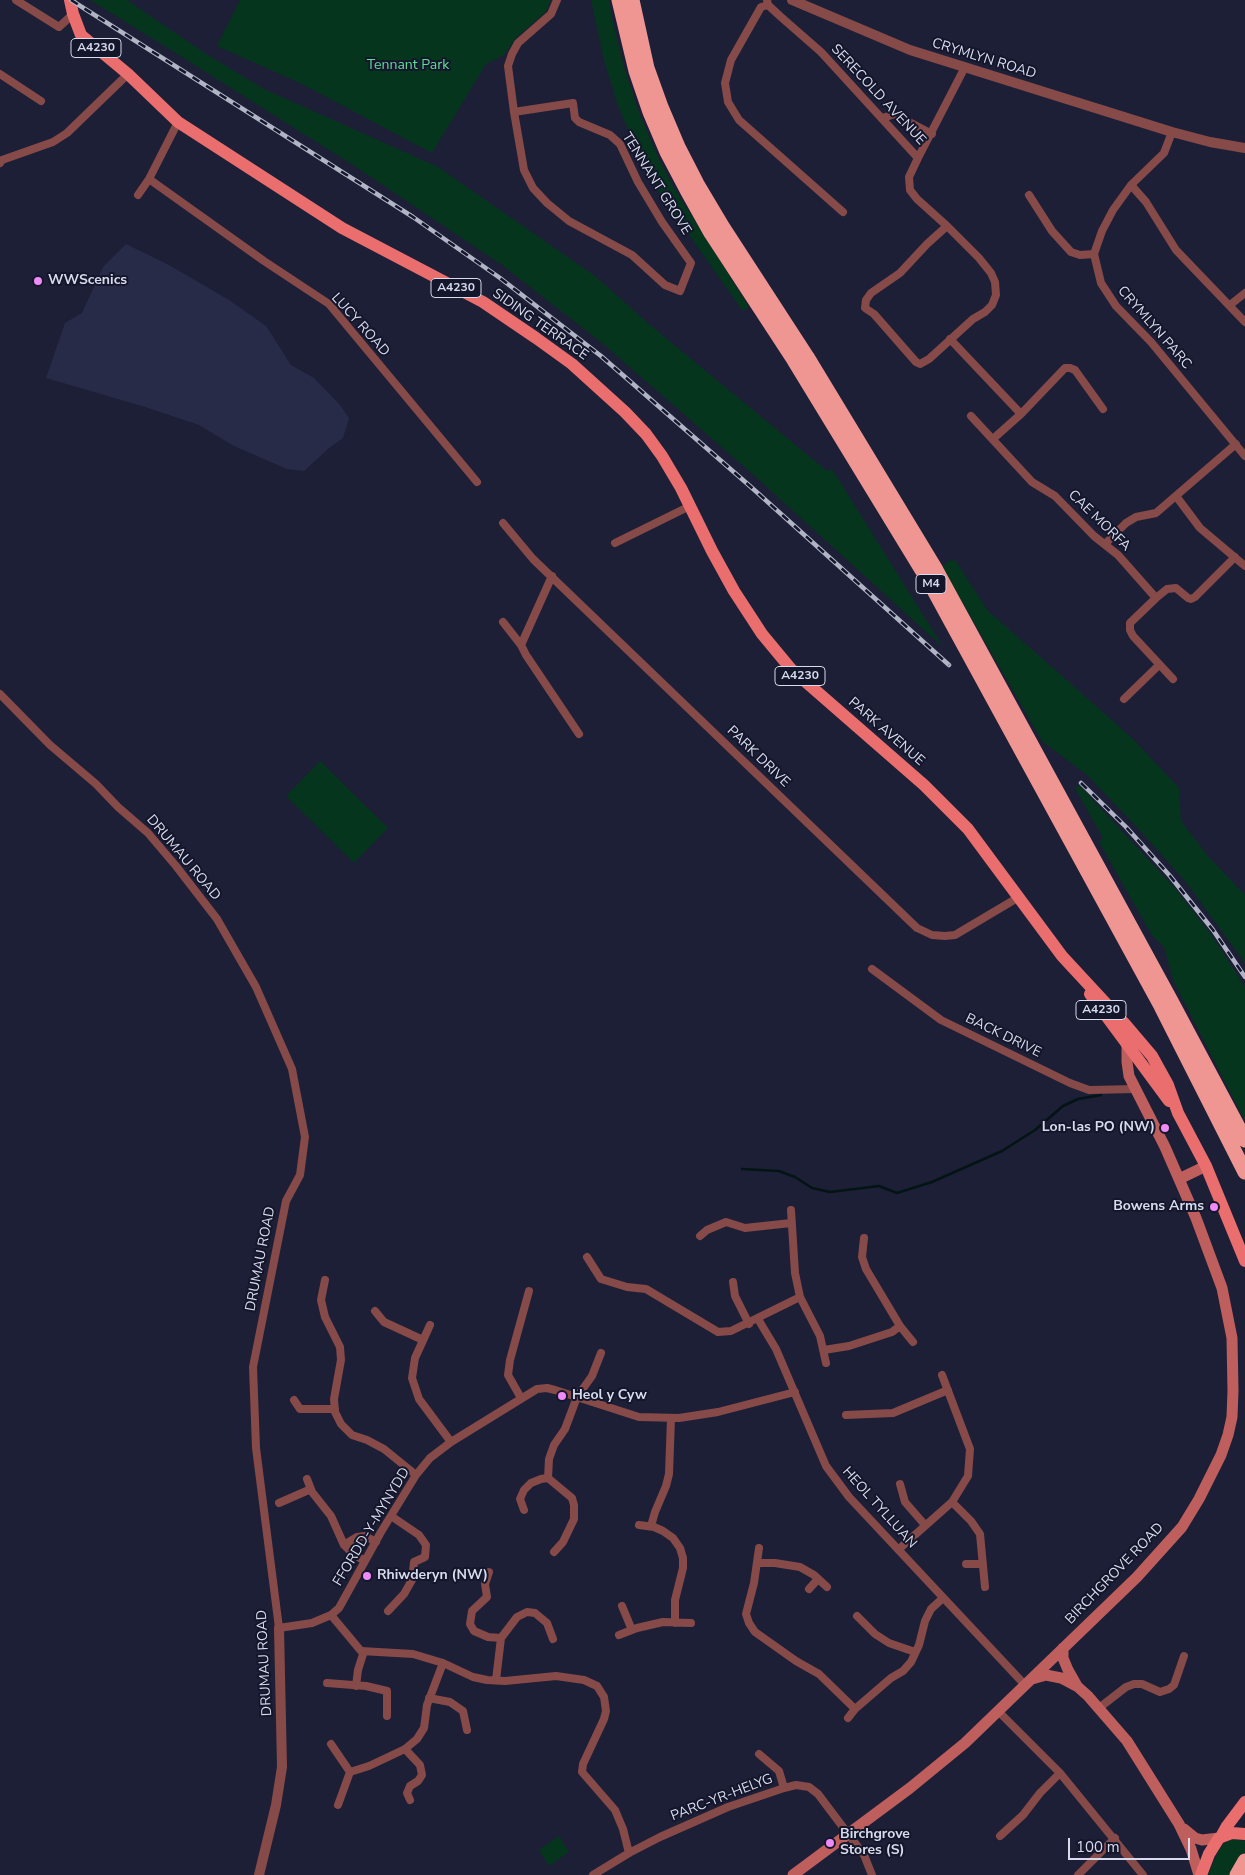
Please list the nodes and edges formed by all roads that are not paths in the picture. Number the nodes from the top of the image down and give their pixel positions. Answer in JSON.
{"nodes":[{"id":1,"x":16,"y":0,"type":"edge"},
{"id":2,"x":70,"y":0,"type":"edge"},
{"id":3,"x":557,"y":0,"type":"edge"},
{"id":4,"x":619,"y":0,"type":"edge"},
{"id":5,"x":632,"y":0,"type":"edge"},
{"id":6,"x":792,"y":0,"type":"edge"},
{"id":7,"x":768,"y":2,"type":"edge"},
{"id":8,"x":73,"y":14,"type":"junction"},
{"id":9,"x":965,"y":67,"type":"junction"},
{"id":10,"x":0,"y":74,"type":"edge"},
{"id":11,"x":128,"y":74,"type":"junction"},
{"id":12,"x":41,"y":101,"type":"dead end"},
{"id":13,"x":514,"y":112,"type":"junction"},
{"id":14,"x":883,"y":118,"type":"junction"},
{"id":15,"x":178,"y":122,"type":"junction"},
{"id":16,"x":1172,"y":132,"type":"junction"},
{"id":17,"x":932,"y":134,"type":"junction"},
{"id":18,"x":1245,"y":148,"type":"edge"},
{"id":19,"x":918,"y":158,"type":"junction"},
{"id":20,"x":0,"y":163,"type":"edge"},
{"id":21,"x":149,"y":178,"type":"junction"},
{"id":22,"x":1131,"y":186,"type":"junction"},
{"id":23,"x":1029,"y":195,"type":"dead end"},
{"id":24,"x":138,"y":196,"type":"dead end"},
{"id":25,"x":843,"y":212,"type":"dead end"},
{"id":26,"x":947,"y":226,"type":"junction"},
{"id":27,"x":1094,"y":254,"type":"junction"},
{"id":28,"x":1245,"y":293,"type":"edge"},
{"id":29,"x":1230,"y":305,"type":"junction"},
{"id":30,"x":1245,"y":322,"type":"edge"},
{"id":31,"x":950,"y":339,"type":"junction"},
{"id":32,"x":1103,"y":409,"type":"dead end"},
{"id":33,"x":1021,"y":414,"type":"junction"},
{"id":34,"x":971,"y":416,"type":"dead end"},
{"id":35,"x":994,"y":438,"type":"junction"},
{"id":36,"x":1236,"y":444,"type":"junction"},
{"id":37,"x":1245,"y":456,"type":"edge"},
{"id":38,"x":477,"y":482,"type":"dead end"},
{"id":39,"x":1176,"y":496,"type":"junction"},
{"id":40,"x":690,"y":506,"type":"junction"},
{"id":41,"x":503,"y":523,"type":"dead end"},
{"id":42,"x":615,"y":543,"type":"dead end"},
{"id":43,"x":1106,"y":544,"type":"junction"},
{"id":44,"x":1235,"y":558,"type":"junction"},
{"id":45,"x":1245,"y":566,"type":"edge"},
{"id":46,"x":552,"y":576,"type":"junction"},
{"id":47,"x":1156,"y":598,"type":"junction"},
{"id":48,"x":503,"y":622,"type":"dead end"},
{"id":49,"x":522,"y":645,"type":"junction"},
{"id":50,"x":1160,"y":665,"type":"junction"},
{"id":51,"x":1173,"y":680,"type":"dead end"},
{"id":52,"x":0,"y":694,"type":"edge"},
{"id":53,"x":1124,"y":699,"type":"dead end"},
{"id":54,"x":579,"y":734,"type":"dead end"},
{"id":55,"x":1019,"y":897,"type":"junction"},
{"id":56,"x":872,"y":969,"type":"dead end"},
{"id":57,"x":1077,"y":972,"type":"junction"},
{"id":58,"x":1141,"y":1043,"type":"junction"},
{"id":59,"x":1127,"y":1046,"type":"junction"},
{"id":60,"x":1142,"y":1066,"type":"junction"},
{"id":61,"x":1136,"y":1089,"type":"junction"},
{"id":62,"x":1178,"y":1113,"type":"junction"},
{"id":63,"x":1245,"y":1140,"type":"edge"},
{"id":64,"x":1206,"y":1166,"type":"junction"},
{"id":65,"x":1245,"y":1172,"type":"edge"},
{"id":66,"x":1179,"y":1179,"type":"junction"},
{"id":67,"x":790,"y":1210,"type":"dead end"},
{"id":68,"x":792,"y":1223,"type":"junction"},
{"id":69,"x":700,"y":1236,"type":"dead end"},
{"id":70,"x":864,"y":1238,"type":"dead end"},
{"id":71,"x":587,"y":1257,"type":"dead end"},
{"id":72,"x":1245,"y":1260,"type":"edge"},
{"id":73,"x":325,"y":1280,"type":"dead end"},
{"id":74,"x":734,"y":1282,"type":"dead end"},
{"id":75,"x":529,"y":1291,"type":"dead end"},
{"id":76,"x":800,"y":1297,"type":"junction"},
{"id":77,"x":375,"y":1311,"type":"dead end"},
{"id":78,"x":758,"y":1319,"type":"junction"},
{"id":79,"x":749,"y":1324,"type":"junction"},
{"id":80,"x":430,"y":1325,"type":"dead end"},
{"id":81,"x":900,"y":1326,"type":"junction"},
{"id":82,"x":423,"y":1340,"type":"junction"},
{"id":83,"x":913,"y":1342,"type":"dead end"},
{"id":84,"x":824,"y":1350,"type":"junction"},
{"id":85,"x":601,"y":1353,"type":"dead end"},
{"id":86,"x":826,"y":1363,"type":"dead end"},
{"id":87,"x":942,"y":1376,"type":"dead end"},
{"id":88,"x":948,"y":1390,"type":"junction"},
{"id":89,"x":795,"y":1392,"type":"junction"},
{"id":90,"x":577,"y":1397,"type":"junction"},
{"id":91,"x":521,"y":1398,"type":"junction"},
{"id":92,"x":294,"y":1400,"type":"dead end"},
{"id":93,"x":335,"y":1409,"type":"junction"},
{"id":94,"x":846,"y":1415,"type":"dead end"},
{"id":95,"x":671,"y":1418,"type":"junction"},
{"id":96,"x":451,"y":1442,"type":"junction"},
{"id":97,"x":416,"y":1475,"type":"junction"},
{"id":98,"x":548,"y":1478,"type":"junction"},
{"id":99,"x":307,"y":1479,"type":"dead end"},
{"id":100,"x":900,"y":1484,"type":"dead end"},
{"id":101,"x":311,"y":1489,"type":"junction"},
{"id":102,"x":952,"y":1502,"type":"junction"},
{"id":103,"x":279,"y":1503,"type":"dead end"},
{"id":104,"x":524,"y":1510,"type":"dead end"},
{"id":105,"x":391,"y":1516,"type":"junction"},
{"id":106,"x":639,"y":1525,"type":"dead end"},
{"id":107,"x":925,"y":1525,"type":"junction"},
{"id":108,"x":651,"y":1526,"type":"junction"},
{"id":109,"x":376,"y":1542,"type":"junction"},
{"id":110,"x":344,"y":1545,"type":"junction"},
{"id":111,"x":758,"y":1548,"type":"dead end"},
{"id":112,"x":899,"y":1549,"type":"junction"},
{"id":113,"x":554,"y":1552,"type":"dead end"},
{"id":114,"x":365,"y":1561,"type":"junction"},
{"id":115,"x":757,"y":1563,"type":"junction"},
{"id":116,"x":966,"y":1564,"type":"dead end"},
{"id":117,"x":983,"y":1564,"type":"junction"},
{"id":118,"x":489,"y":1572,"type":"dead end"},
{"id":119,"x":818,"y":1579,"type":"junction"},
{"id":120,"x":827,"y":1587,"type":"dead end"},
{"id":121,"x":985,"y":1587,"type":"dead end"},
{"id":122,"x":810,"y":1589,"type":"dead end"},
{"id":123,"x":943,"y":1598,"type":"junction"},
{"id":124,"x":622,"y":1606,"type":"dead end"},
{"id":125,"x":388,"y":1610,"type":"dead end"},
{"id":126,"x":330,"y":1616,"type":"junction"},
{"id":127,"x":857,"y":1616,"type":"dead end"},
{"id":128,"x":675,"y":1623,"type":"junction"},
{"id":129,"x":691,"y":1623,"type":"dead end"},
{"id":130,"x":279,"y":1628,"type":"junction"},
{"id":131,"x":632,"y":1630,"type":"junction"},
{"id":132,"x":619,"y":1636,"type":"dead end"},
{"id":133,"x":501,"y":1638,"type":"junction"},
{"id":134,"x":553,"y":1639,"type":"dead end"},
{"id":135,"x":1063,"y":1648,"type":"junction"},
{"id":136,"x":364,"y":1651,"type":"junction"},
{"id":137,"x":915,"y":1652,"type":"junction"},
{"id":138,"x":1184,"y":1656,"type":"dead end"},
{"id":139,"x":443,"y":1662,"type":"junction"},
{"id":140,"x":496,"y":1680,"type":"junction"},
{"id":141,"x":1029,"y":1682,"type":"junction"},
{"id":142,"x":327,"y":1684,"type":"dead end"},
{"id":143,"x":356,"y":1686,"type":"junction"},
{"id":144,"x":1078,"y":1687,"type":"junction"},
{"id":145,"x":430,"y":1698,"type":"junction"},
{"id":146,"x":1099,"y":1708,"type":"junction"},
{"id":147,"x":854,"y":1709,"type":"junction"},
{"id":148,"x":999,"y":1712,"type":"junction"},
{"id":149,"x":387,"y":1716,"type":"dead end"},
{"id":150,"x":848,"y":1718,"type":"dead end"},
{"id":151,"x":466,"y":1730,"type":"dead end"},
{"id":152,"x":331,"y":1744,"type":"dead end"},
{"id":153,"x":405,"y":1749,"type":"junction"},
{"id":154,"x":759,"y":1754,"type":"dead end"},
{"id":155,"x":350,"y":1772,"type":"junction"},
{"id":156,"x":1060,"y":1773,"type":"junction"},
{"id":157,"x":784,"y":1788,"type":"junction"},
{"id":158,"x":410,"y":1800,"type":"dead end"},
{"id":159,"x":1245,"y":1802,"type":"edge"},
{"id":160,"x":338,"y":1805,"type":"dead end"},
{"id":161,"x":1179,"y":1824,"type":"junction"},
{"id":162,"x":849,"y":1834,"type":"junction"},
{"id":163,"x":1245,"y":1834,"type":"edge"},
{"id":164,"x":1000,"y":1836,"type":"dead end"},
{"id":165,"x":1220,"y":1837,"type":"junction"},
{"id":166,"x":1115,"y":1838,"type":"junction"},
{"id":167,"x":629,"y":1853,"type":"junction"},
{"id":168,"x":1245,"y":1861,"type":"edge"},
{"id":169,"x":259,"y":1875,"type":"edge"},
{"id":170,"x":593,"y":1875,"type":"edge"},
{"id":171,"x":793,"y":1875,"type":"edge"},
{"id":172,"x":872,"y":1875,"type":"edge"},
{"id":173,"x":1078,"y":1875,"type":"edge"},
{"id":174,"x":1143,"y":1875,"type":"edge"},
{"id":175,"x":1200,"y":1875,"type":"edge"},
{"id":176,"x":1237,"y":1875,"type":"edge"}],
"edges":[{"from":1,"to":8,"type":"street"},
{"from":2,"to":8,"type":"main road","number":"A4230"},
{"from":3,"to":13,"type":"street"},
{"from":4,"to":65,"type":"highway","number":"M4"},
{"from":5,"to":63,"type":"highway","number":"M4"},
{"from":6,"to":9,"type":"street","name":"CRYMLYN ROAD"},
{"from":7,"to":14,"type":"street","name":"SERECOLD AVENUE"},
{"from":7,"to":25,"type":"street"},
{"from":8,"to":11,"type":"main road","number":"A4230"},
{"from":9,"to":16,"type":"street","name":"CRYMLYN ROAD"},
{"from":9,"to":17,"type":"street","name":"SERECOLD AVENUE"},
{"from":10,"to":12,"type":"street"},
{"from":11,"to":15,"type":"main road","number":"A4230"},
{"from":11,"to":20,"type":"street"},
{"from":13,"to":13,"type":"street","name":"TENNANT GROVE"},
{"from":14,"to":17,"type":"street"},
{"from":14,"to":19,"type":"street","name":"SERECOLD AVENUE"},
{"from":15,"to":21,"type":"street"},
{"from":15,"to":40,"type":"main road","name":"SIDING TERRACE","number":"A4230"},
{"from":16,"to":18,"type":"street","name":"CRYMLYN ROAD"},
{"from":16,"to":22,"type":"street"},
{"from":17,"to":19,"type":"street","name":"SERECOLD AVENUE"},
{"from":19,"to":26,"type":"street"},
{"from":21,"to":24,"type":"street"},
{"from":21,"to":38,"type":"street","name":"LUCY ROAD"},
{"from":22,"to":27,"type":"street"},
{"from":22,"to":29,"type":"street"},
{"from":23,"to":27,"type":"street"},
{"from":26,"to":31,"type":"street"},
{"from":26,"to":31,"type":"street"},
{"from":27,"to":36,"type":"street","name":"CRYMLYN PARC"},
{"from":28,"to":29,"type":"street"},
{"from":29,"to":30,"type":"street"},
{"from":31,"to":33,"type":"street"},
{"from":32,"to":33,"type":"street"},
{"from":33,"to":35,"type":"street"},
{"from":34,"to":35,"type":"street","name":"CAE MORFA"},
{"from":35,"to":43,"type":"street","name":"CAE MORFA"},
{"from":36,"to":37,"type":"street","name":"CRYMLYN PARC"},
{"from":36,"to":39,"type":"street"},
{"from":39,"to":43,"type":"street"},
{"from":39,"to":44,"type":"street"},
{"from":40,"to":42,"type":"street"},
{"from":40,"to":55,"type":"main road","name":"PARK AVENUE","number":"A4230"},
{"from":41,"to":46,"type":"street","name":"PARK DRIVE"},
{"from":43,"to":47,"type":"street","name":"CAE MORFA"},
{"from":44,"to":45,"type":"street"},
{"from":44,"to":47,"type":"street"},
{"from":46,"to":49,"type":"street"},
{"from":46,"to":55,"type":"street","name":"PARK DRIVE"},
{"from":47,"to":50,"type":"street"},
{"from":48,"to":49,"type":"street"},
{"from":49,"to":54,"type":"street"},
{"from":50,"to":51,"type":"street"},
{"from":50,"to":53,"type":"street"},
{"from":52,"to":130,"type":"street","name":"DRUMAU ROAD"},
{"from":55,"to":57,"type":"main road","name":"PARK AVENUE","number":"A4230"},
{"from":56,"to":61,"type":"street","name":"BACK DRIVE"},
{"from":57,"to":58,"type":"main road","name":"PARK AVENUE","number":"A4230"},
{"from":57,"to":59,"type":"main road","name":"PARK AVENUE","number":"A4230"},
{"from":58,"to":60,"type":"main road"},
{"from":58,"to":62,"type":"main road","number":"A4230"},
{"from":59,"to":60,"type":"main road","name":"PARK AVENUE","number":"A4230"},
{"from":59,"to":61,"type":"main road","name":"BIRCHGROVE ROAD"},
{"from":60,"to":61,"type":"main road"},
{"from":60,"to":62,"type":"main road","number":"A4230"},
{"from":61,"to":66,"type":"main road","name":"BIRCHGROVE ROAD"},
{"from":62,"to":64,"type":"main road","number":"A4230"},
{"from":64,"to":66,"type":"main road"},
{"from":64,"to":72,"type":"main road","number":"A4230"},
{"from":66,"to":135,"type":"main road","name":"BIRCHGROVE ROAD"},
{"from":67,"to":68,"type":"street"},
{"from":68,"to":69,"type":"street"},
{"from":68,"to":76,"type":"street"},
{"from":70,"to":81,"type":"street"},
{"from":71,"to":79,"type":"street"},
{"from":73,"to":93,"type":"street"},
{"from":74,"to":79,"type":"street"},
{"from":75,"to":91,"type":"street"},
{"from":76,"to":78,"type":"street"},
{"from":76,"to":84,"type":"street"},
{"from":77,"to":82,"type":"street"},
{"from":78,"to":79,"type":"street"},
{"from":78,"to":89,"type":"street","name":"HEOL TYLLUAN"},
{"from":80,"to":82,"type":"street"},
{"from":81,"to":83,"type":"street"},
{"from":81,"to":84,"type":"street"},
{"from":82,"to":96,"type":"street"},
{"from":84,"to":86,"type":"street"},
{"from":85,"to":90,"type":"street"},
{"from":87,"to":88,"type":"street"},
{"from":88,"to":94,"type":"street"},
{"from":88,"to":102,"type":"street"},
{"from":89,"to":95,"type":"street","name":"FFORDD-Y-MYNYDD"},
{"from":89,"to":112,"type":"street","name":"HEOL TYLLUAN"},
{"from":90,"to":91,"type":"street","name":"FFORDD-Y-MYNYDD"},
{"from":90,"to":95,"type":"street","name":"FFORDD-Y-MYNYDD"},
{"from":90,"to":98,"type":"street"},
{"from":91,"to":96,"type":"street","name":"FFORDD-Y-MYNYDD"},
{"from":92,"to":93,"type":"street"},
{"from":93,"to":97,"type":"street"},
{"from":95,"to":108,"type":"street"},
{"from":96,"to":97,"type":"street","name":"FFORDD-Y-MYNYDD"},
{"from":97,"to":105,"type":"street","name":"FFORDD-Y-MYNYDD"},
{"from":98,"to":104,"type":"street"},
{"from":98,"to":113,"type":"street"},
{"from":99,"to":101,"type":"street"},
{"from":100,"to":107,"type":"street"},
{"from":101,"to":103,"type":"street"},
{"from":101,"to":110,"type":"street"},
{"from":102,"to":107,"type":"street"},
{"from":102,"to":117,"type":"street"},
{"from":105,"to":109,"type":"street","name":"FFORDD-Y-MYNYDD"},
{"from":105,"to":125,"type":"street"},
{"from":106,"to":108,"type":"street"},
{"from":107,"to":112,"type":"street"},
{"from":108,"to":128,"type":"street"},
{"from":109,"to":110,"type":"street"},
{"from":109,"to":114,"type":"street","name":"FFORDD-Y-MYNYDD"},
{"from":110,"to":114,"type":"street"},
{"from":111,"to":115,"type":"street"},
{"from":112,"to":123,"type":"street","name":"HEOL TYLLUAN"},
{"from":114,"to":126,"type":"street","name":"FFORDD-Y-MYNYDD"},
{"from":115,"to":119,"type":"street"},
{"from":115,"to":147,"type":"street"},
{"from":116,"to":117,"type":"street"},
{"from":117,"to":121,"type":"street"},
{"from":118,"to":133,"type":"street"},
{"from":119,"to":120,"type":"street"},
{"from":119,"to":122,"type":"street"},
{"from":123,"to":137,"type":"street"},
{"from":123,"to":141,"type":"street","name":"HEOL TYLLUAN"},
{"from":124,"to":131,"type":"street"},
{"from":126,"to":130,"type":"street"},
{"from":126,"to":136,"type":"street"},
{"from":127,"to":137,"type":"street"},
{"from":128,"to":129,"type":"street"},
{"from":128,"to":131,"type":"street"},
{"from":130,"to":169,"type":"street","name":"DRUMAU ROAD"},
{"from":131,"to":132,"type":"street"},
{"from":133,"to":134,"type":"street"},
{"from":133,"to":140,"type":"street"},
{"from":135,"to":141,"type":"main road","name":"BIRCHGROVE ROAD"},
{"from":135,"to":144,"type":"main road"},
{"from":136,"to":139,"type":"street"},
{"from":136,"to":143,"type":"street"},
{"from":137,"to":147,"type":"street"},
{"from":138,"to":146,"type":"street"},
{"from":139,"to":140,"type":"street"},
{"from":139,"to":145,"type":"street"},
{"from":140,"to":167,"type":"street"},
{"from":141,"to":144,"type":"main road"},
{"from":141,"to":148,"type":"main road","name":"BIRCHGROVE ROAD"},
{"from":142,"to":143,"type":"street"},
{"from":143,"to":149,"type":"street"},
{"from":144,"to":146,"type":"main road"},
{"from":145,"to":151,"type":"street"},
{"from":145,"to":153,"type":"street"},
{"from":146,"to":161,"type":"main road"},
{"from":147,"to":150,"type":"street"},
{"from":148,"to":156,"type":"street"},
{"from":148,"to":162,"type":"main road","name":"BIRCHGROVE ROAD"},
{"from":152,"to":155,"type":"street"},
{"from":153,"to":155,"type":"street"},
{"from":153,"to":158,"type":"street"},
{"from":154,"to":157,"type":"street"},
{"from":155,"to":160,"type":"street"},
{"from":156,"to":164,"type":"street"},
{"from":156,"to":166,"type":"street"},
{"from":157,"to":162,"type":"street","name":"PARC-YR-HELYG"},
{"from":157,"to":167,"type":"street","name":"PARC-YR-HELYG"},
{"from":159,"to":165,"type":"main road"},
{"from":161,"to":165,"type":"main road"},
{"from":161,"to":175,"type":"main road"},
{"from":162,"to":171,"type":"main road","name":"BIRCHGROVE ROAD"},
{"from":162,"to":172,"type":"street"},
{"from":163,"to":165,"type":"main road"},
{"from":165,"to":175,"type":"main road"},
{"from":166,"to":173,"type":"street"},
{"from":166,"to":174,"type":"street"},
{"from":167,"to":170,"type":"street","name":"PARC-YR-HELYG"},
{"from":168,"to":176,"type":"highway"}]}
